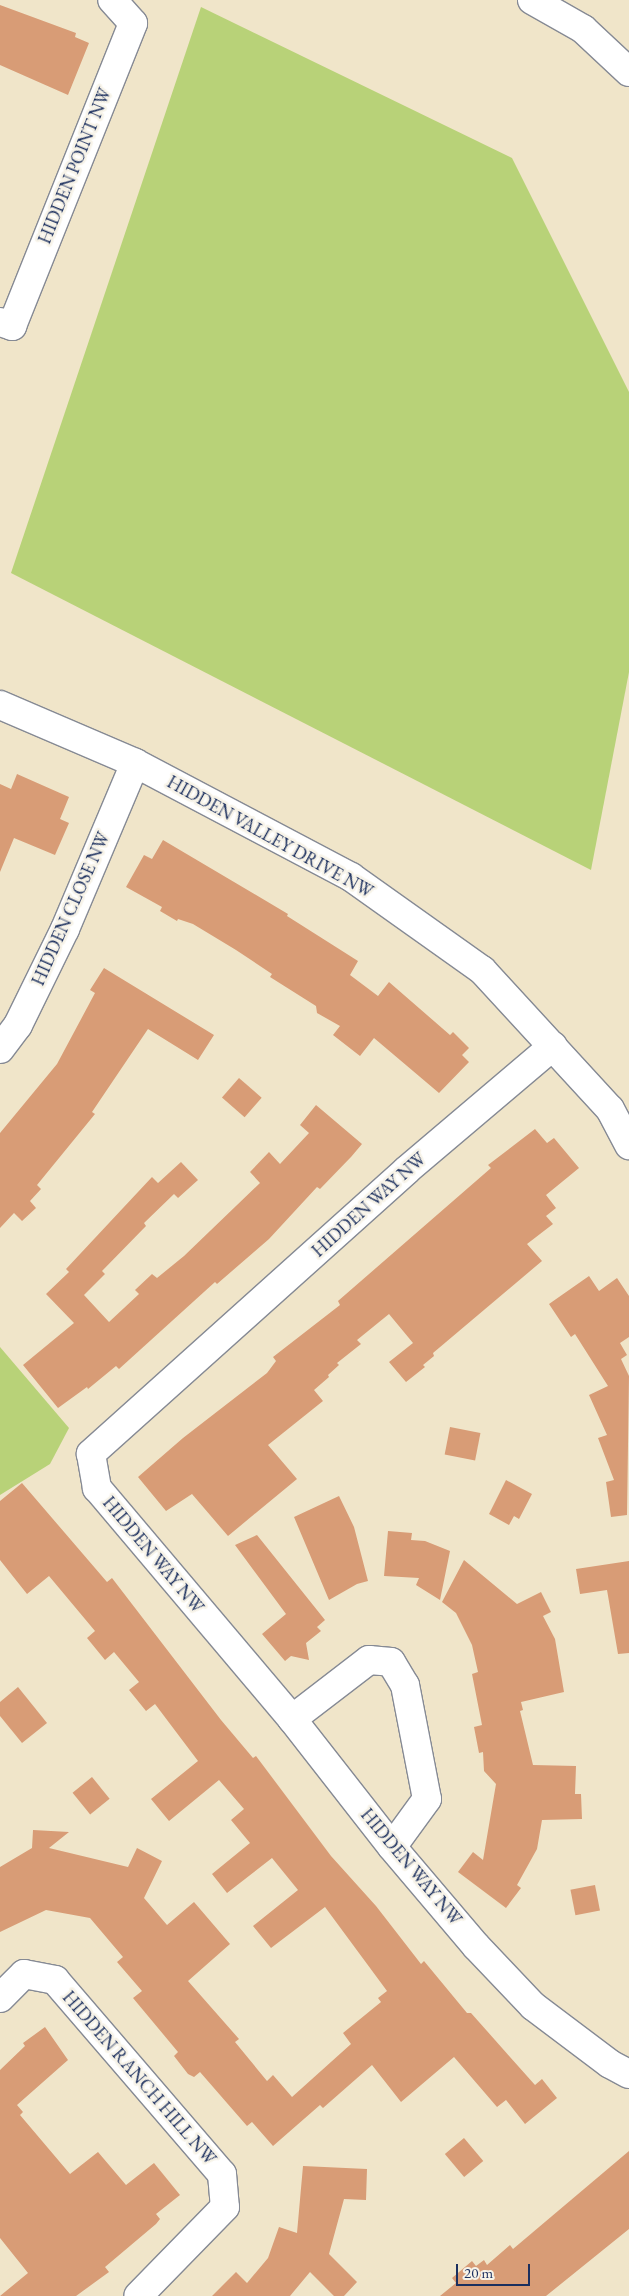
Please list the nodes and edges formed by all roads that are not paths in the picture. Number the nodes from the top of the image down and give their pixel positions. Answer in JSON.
{"nodes":[{"id":1,"x":112,"y":0,"type":"edge"},
{"id":2,"x":532,"y":0,"type":"edge"},
{"id":3,"x":629,"y":72,"type":"edge"},
{"id":4,"x":0,"y":322,"type":"edge"},
{"id":5,"x":0,"y":705,"type":"edge"},
{"id":6,"x":135,"y":763,"type":"junction"},
{"id":7,"x":552,"y":1046,"type":"junction"},
{"id":8,"x":0,"y":1050,"type":"edge"},
{"id":9,"x":629,"y":1145,"type":"edge"},
{"id":10,"x":292,"y":1719,"type":"junction"},
{"id":11,"x":392,"y":1847,"type":"junction"},
{"id":12,"x":0,"y":1998,"type":"edge"},
{"id":13,"x":629,"y":2074,"type":"edge"},
{"id":14,"x":138,"y":2296,"type":"edge"}],
"edges":[{"from":1,"to":4,"type":"street","name":"HIDDEN POINT NW"},
{"from":2,"to":3,"type":"street"},
{"from":5,"to":6,"type":"street","name":"HIDDEN VALLEY DRIVE NW"},
{"from":6,"to":7,"type":"street","name":"HIDDEN VALLEY DRIVE NW"},
{"from":6,"to":8,"type":"street","name":"HIDDEN CLOSE NW"},
{"from":7,"to":9,"type":"street","name":"HIDDEN VALLEY DRIVE NW"},
{"from":7,"to":10,"type":"street","name":"HIDDEN WAY NW"},
{"from":10,"to":11,"type":"street","name":"HIDDEN WAY NW"},
{"from":10,"to":11,"type":"street"},
{"from":11,"to":13,"type":"street","name":"HIDDEN WAY NW"},
{"from":12,"to":14,"type":"street","name":"HIDDEN RANCH HILL NW"}]}
